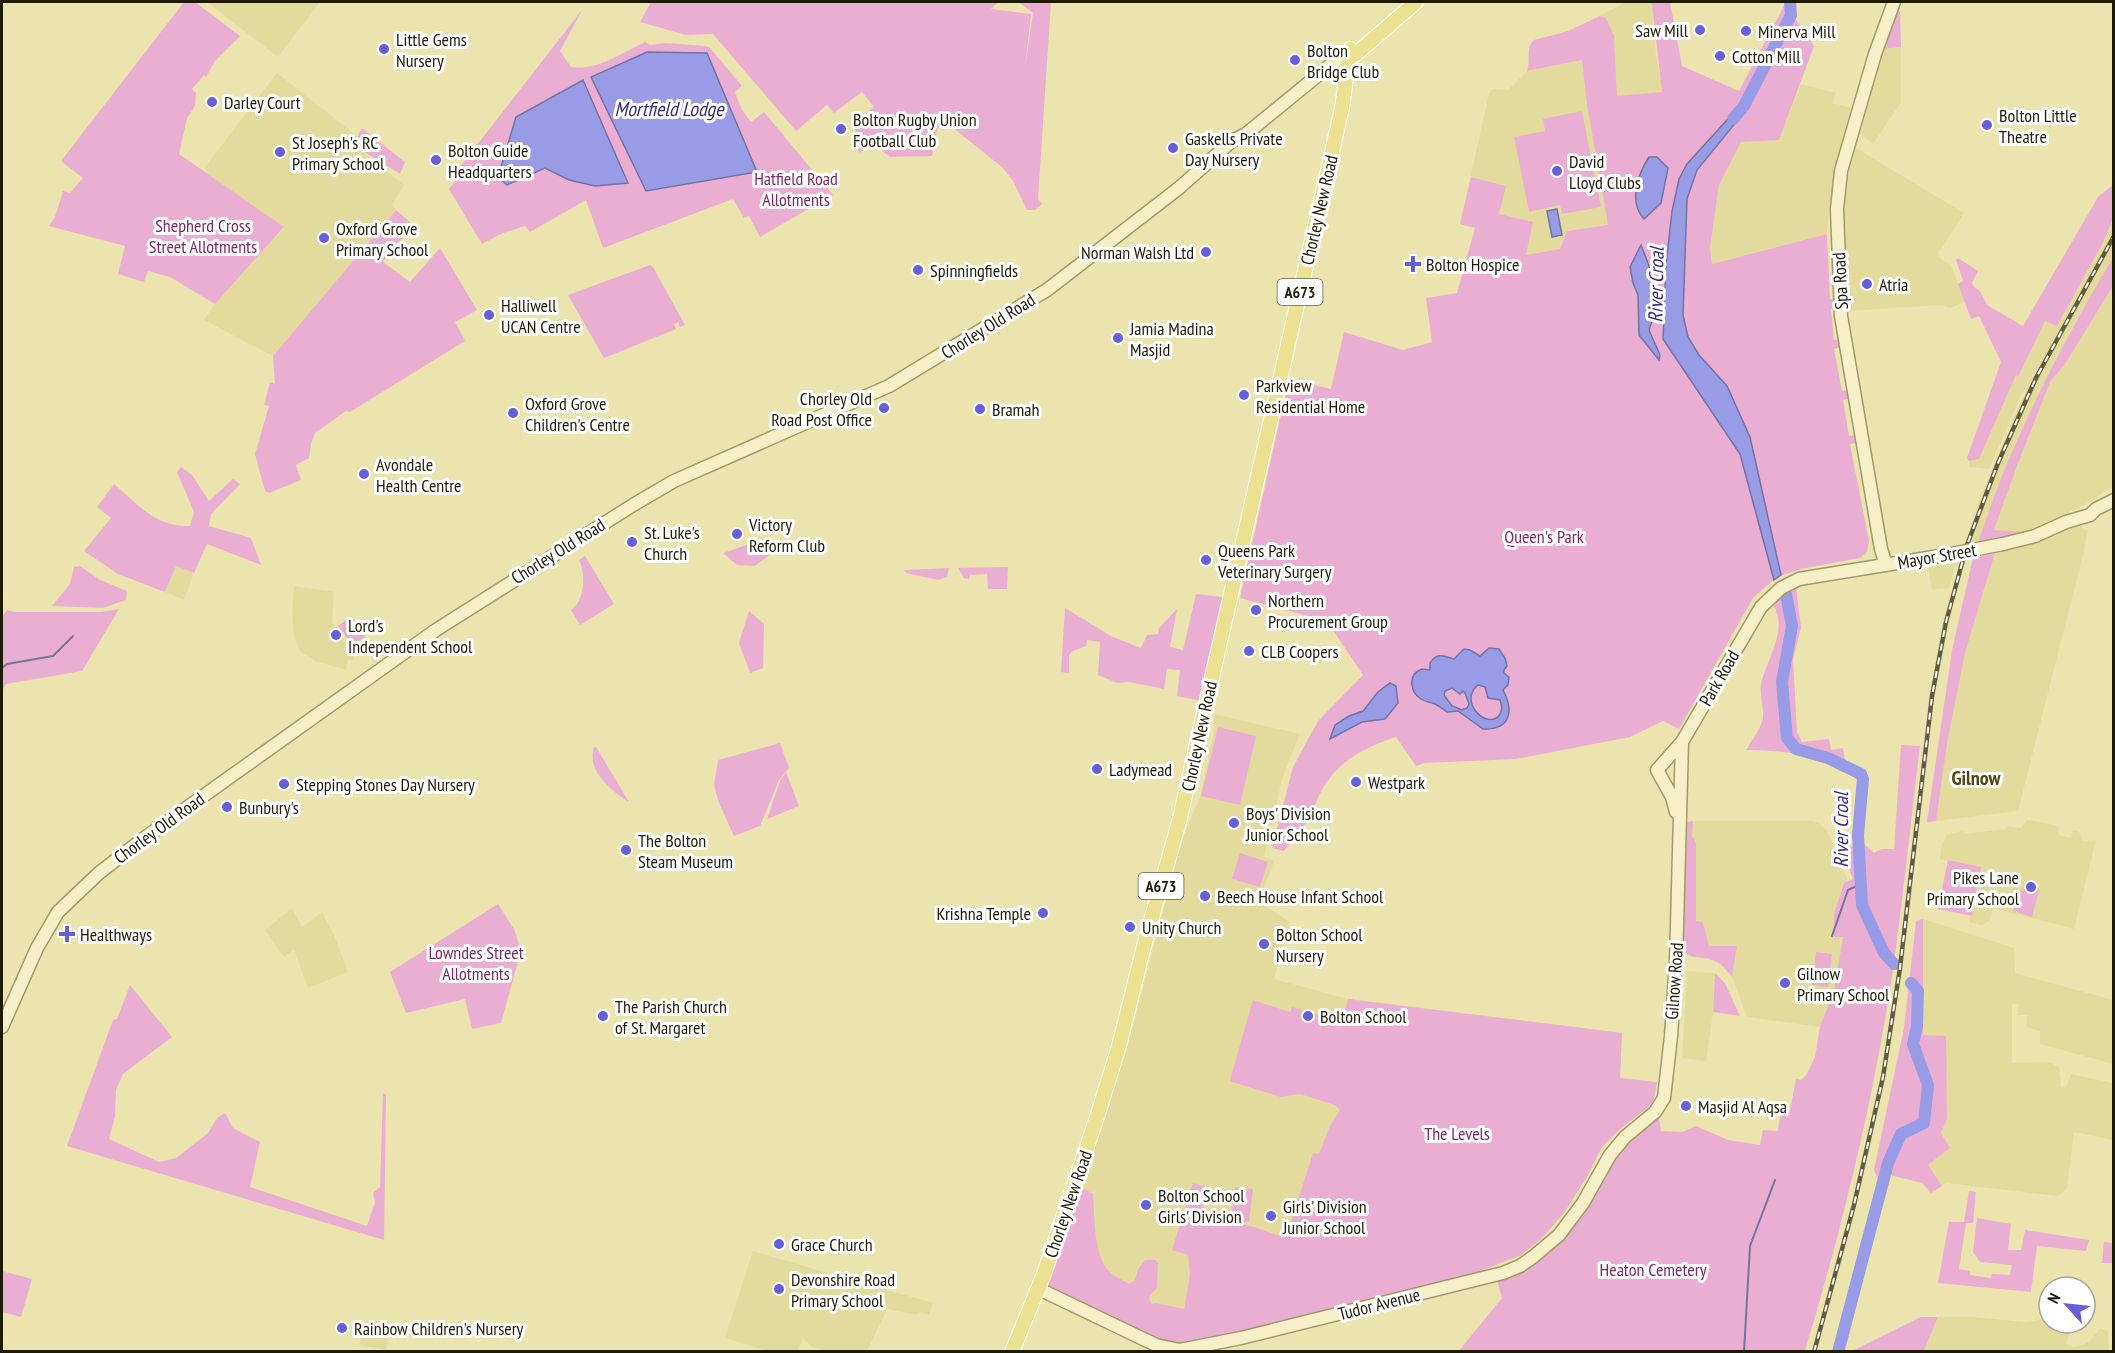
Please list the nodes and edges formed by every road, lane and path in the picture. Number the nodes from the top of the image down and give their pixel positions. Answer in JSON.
{"nodes":[{"id":1,"x":1416,"y":2,"type":"edge"},
{"id":2,"x":1894,"y":2,"type":"edge"},
{"id":3,"x":1351,"y":55,"type":"junction"},
{"id":4,"x":2114,"y":500,"type":"edge"},
{"id":5,"x":1881,"y":549,"type":"junction"},
{"id":6,"x":1886,"y":565,"type":"junction"},
{"id":7,"x":1860,"y":568,"type":"junction"},
{"id":8,"x":1781,"y":588,"type":"joint"},
{"id":9,"x":1682,"y":742,"type":"junction"},
{"id":10,"x":1668,"y":759,"type":"junction"},
{"id":11,"x":1681,"y":763,"type":"junction"},
{"id":12,"x":1658,"y":770,"type":"joint"},
{"id":13,"x":1679,"y":852,"type":"junction"},
{"id":14,"x":2,"y":1027,"type":"edge"},
{"id":15,"x":1658,"y":1109,"type":"joint"},
{"id":16,"x":1038,"y":1289,"type":"junction"},
{"id":17,"x":1012,"y":1352,"type":"edge"}],
"edges":[{"from":1,"to":3,"type":"main road"},
{"from":2,"to":5,"type":"main road","name":"Spa Road"},
{"from":3,"to":14,"type":"main road","name":"Chorley Old Road"},
{"from":3,"to":16,"type":"main road","name":"Chorley New Road","number":"A673"},
{"from":4,"to":6,"type":"main road","name":"Mayor Street","bridge":true},
{"from":5,"to":6,"type":"main road","name":"Spa Road"},
{"from":5,"to":7,"type":"main road"},
{"from":6,"to":7,"type":"main road","name":"Mayor Street"},
{"from":7,"to":8,"type":"main road","name":"Mayor Street"},
{"from":8,"to":9,"type":"main road","name":"Park Road"},
{"from":9,"to":10,"type":"main road","name":"Park Road"},
{"from":9,"to":11,"type":"main road","name":"Gilnow Road"},
{"from":10,"to":11,"type":"main road"},
{"from":10,"to":12,"type":"main road","name":"Park Road"},
{"from":11,"to":13,"type":"main road","name":"Gilnow Road"},
{"from":12,"to":13,"type":"main road","name":"Gilnow Road"},
{"from":13,"to":15,"type":"main road","name":"Gilnow Road"},
{"from":15,"to":16,"type":"main road","name":"Tudor Avenue"},
{"from":16,"to":17,"type":"main road","name":"Chorley New Road","number":"A673"}]}
